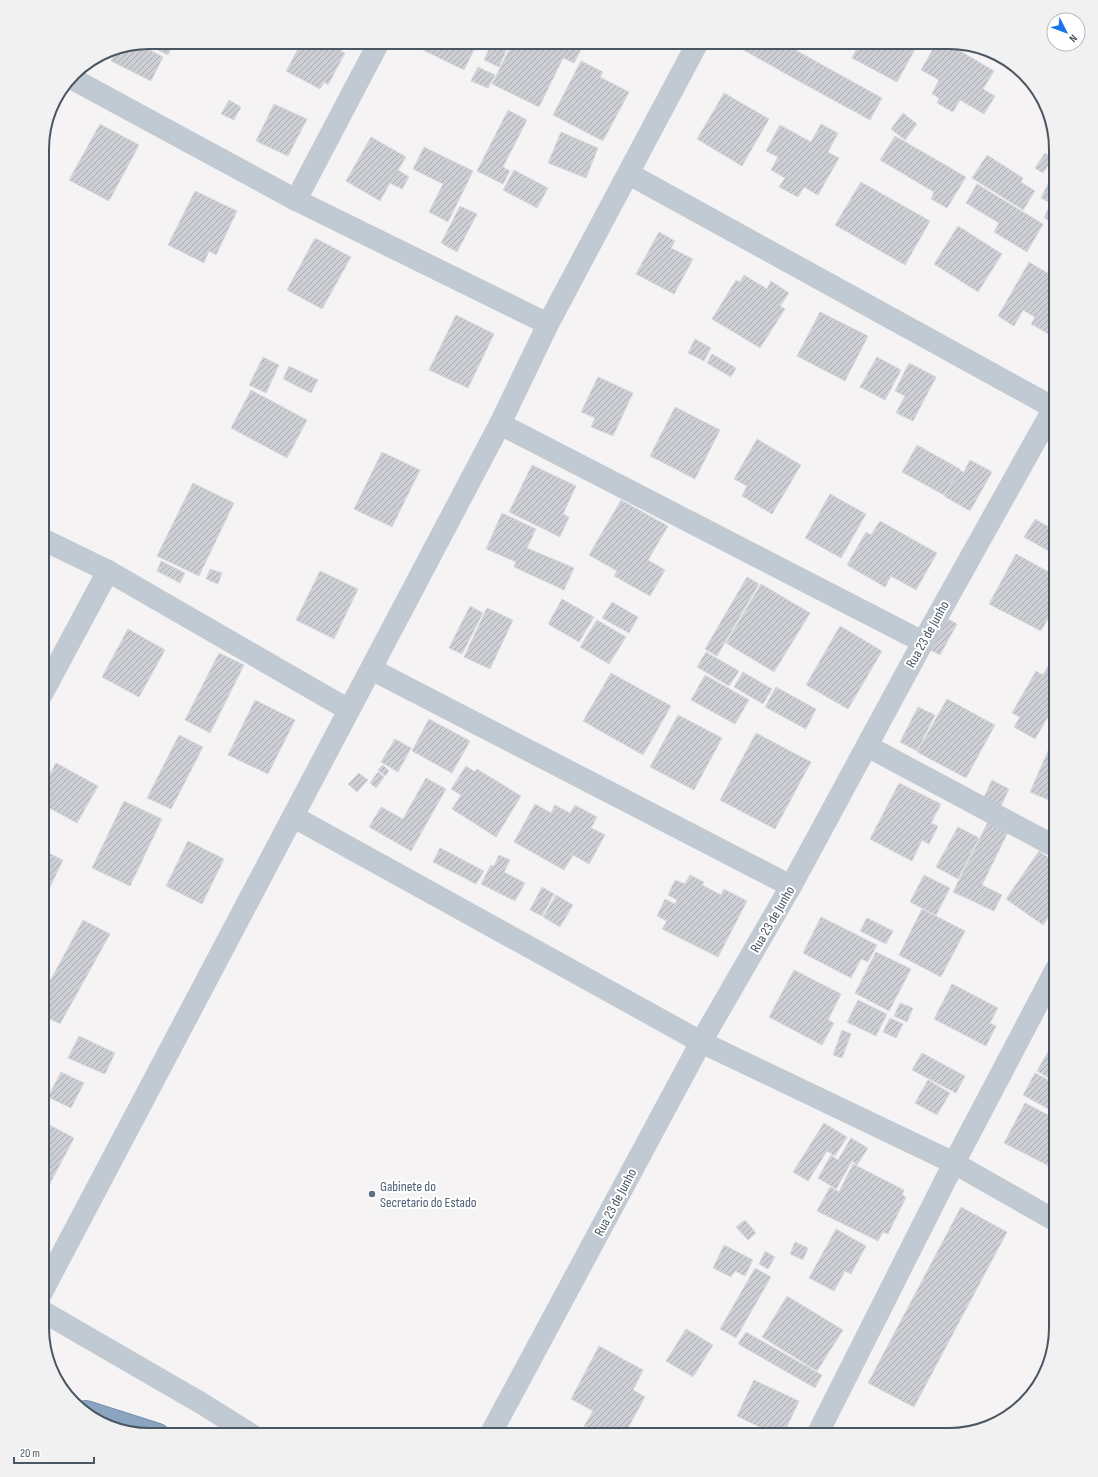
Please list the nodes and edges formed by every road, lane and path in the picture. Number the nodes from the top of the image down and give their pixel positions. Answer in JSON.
{"nodes":[{"id":1,"x":375,"y":49,"type":"edge"},
{"id":2,"x":694,"y":49,"type":"edge"},
{"id":3,"x":76,"y":81,"type":"edge"},
{"id":4,"x":629,"y":174,"type":"junction"},
{"id":5,"x":296,"y":200,"type":"junction"},
{"id":6,"x":548,"y":324,"type":"junction"},
{"id":7,"x":1049,"y":404,"type":"edge"},
{"id":8,"x":1049,"y":418,"type":"edge"},
{"id":9,"x":500,"y":424,"type":"junction"},
{"id":10,"x":49,"y":542,"type":"edge"},
{"id":11,"x":108,"y":571,"type":"junction"},
{"id":12,"x":923,"y":642,"type":"junction"},
{"id":13,"x":371,"y":669,"type":"junction"},
{"id":14,"x":49,"y":681,"type":"edge"},
{"id":15,"x":349,"y":710,"type":"junction"},
{"id":16,"x":867,"y":746,"type":"junction"},
{"id":17,"x":294,"y":817,"type":"junction"},
{"id":18,"x":1049,"y":843,"type":"edge"},
{"id":19,"x":790,"y":886,"type":"junction"},
{"id":20,"x":1049,"y":982,"type":"edge"},
{"id":21,"x":701,"y":1042,"type":"junction"},
{"id":22,"x":954,"y":1163,"type":"junction"},
{"id":23,"x":1049,"y":1217,"type":"edge"},
{"id":24,"x":49,"y":1279,"type":"edge"},
{"id":25,"x":49,"y":1315,"type":"edge"},
{"id":26,"x":106,"y":1418,"type":"edge"},
{"id":27,"x":130,"y":1426,"type":"edge"},
{"id":28,"x":241,"y":1428,"type":"edge"},
{"id":29,"x":494,"y":1428,"type":"edge"},
{"id":30,"x":821,"y":1428,"type":"edge"}],
"edges":[{"from":1,"to":5,"type":"street"},
{"from":2,"to":4,"type":"street"},
{"from":3,"to":5,"type":"street"},
{"from":4,"to":6,"type":"street"},
{"from":4,"to":7,"type":"street"},
{"from":5,"to":6,"type":"street"},
{"from":6,"to":9,"type":"street"},
{"from":8,"to":12,"type":"street","name":"Rua 23 de Junho"},
{"from":9,"to":12,"type":"street"},
{"from":9,"to":13,"type":"street"},
{"from":10,"to":11,"type":"street"},
{"from":11,"to":14,"type":"street"},
{"from":11,"to":15,"type":"street"},
{"from":12,"to":16,"type":"street","name":"Rua 23 de Junho"},
{"from":13,"to":15,"type":"street"},
{"from":13,"to":19,"type":"street"},
{"from":15,"to":17,"type":"street"},
{"from":16,"to":18,"type":"street"},
{"from":16,"to":19,"type":"street","name":"Rua 23 de Junho"},
{"from":17,"to":21,"type":"street"},
{"from":17,"to":24,"type":"street"},
{"from":19,"to":21,"type":"street","name":"Rua 23 de Junho"},
{"from":20,"to":22,"type":"street"},
{"from":21,"to":22,"type":"street"},
{"from":21,"to":29,"type":"street","name":"Rua 23 de Junho"},
{"from":22,"to":23,"type":"street"},
{"from":22,"to":30,"type":"street"},
{"from":25,"to":28,"type":"street"},
{"from":26,"to":27,"type":"highway"}]}
